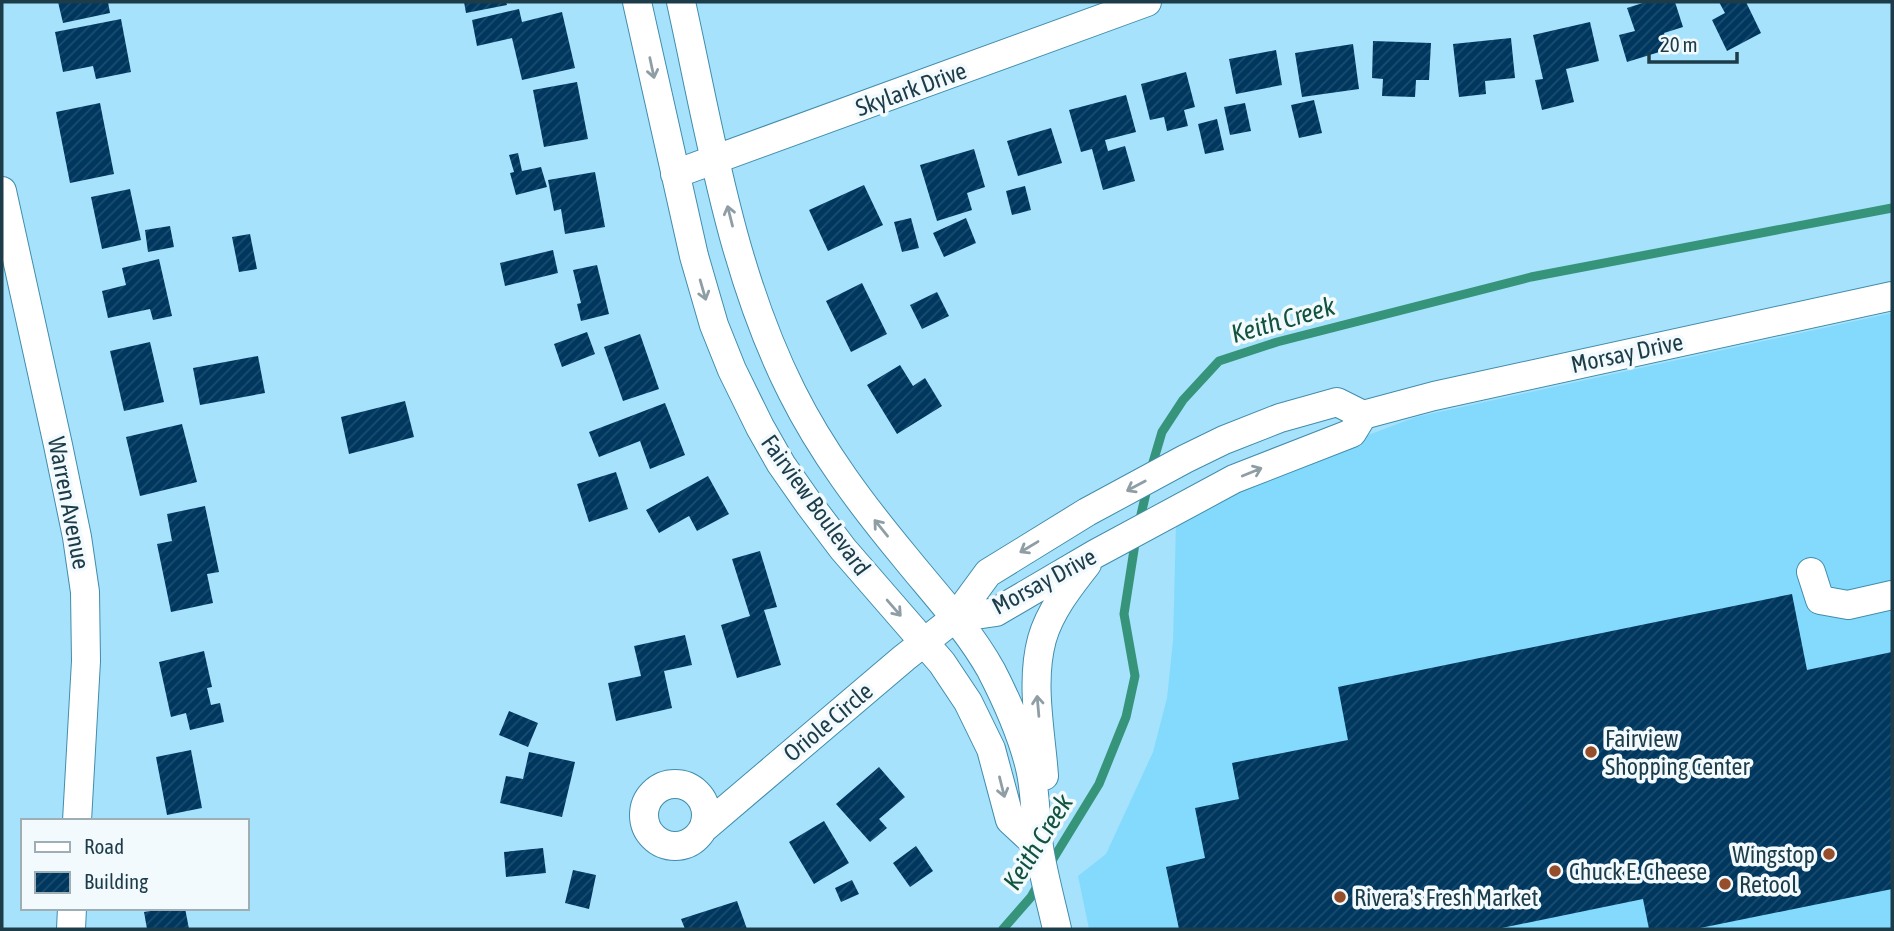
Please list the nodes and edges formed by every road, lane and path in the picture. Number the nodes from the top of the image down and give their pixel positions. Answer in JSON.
{"nodes":[{"id":1,"x":637,"y":2,"type":"edge"},
{"id":2,"x":681,"y":2,"type":"edge"},
{"id":3,"x":1147,"y":2,"type":"edge"},
{"id":4,"x":716,"y":161,"type":"junction"},
{"id":5,"x":675,"y":174,"type":"junction"},
{"id":6,"x":2,"y":191,"type":"edge"},
{"id":7,"x":1892,"y":296,"type":"edge"},
{"id":8,"x":1363,"y":415,"type":"junction"},
{"id":9,"x":1095,"y":554,"type":"junction"},
{"id":10,"x":1811,"y":572,"type":"dead end"},
{"id":11,"x":1892,"y":596,"type":"edge"},
{"id":12,"x":955,"y":618,"type":"junction"},
{"id":13,"x":924,"y":642,"type":"junction"},
{"id":14,"x":77,"y":819,"type":"edge"},
{"id":15,"x":704,"y":828,"type":"dead end"},
{"id":16,"x":1039,"y":847,"type":"junction"},
{"id":17,"x":72,"y":910,"type":"edge"},
{"id":18,"x":1055,"y":921,"type":"edge"},
{"id":19,"x":71,"y":929,"type":"edge"}],
"edges":[{"from":1,"to":5,"type":"street","name":"Fairview Boulevard","one_way":true},
{"from":2,"to":4,"type":"street","name":"Fairview Boulevard"},
{"from":3,"to":4,"type":"street","name":"Skylark Drive"},
{"from":4,"to":5,"type":"street","name":"Skylark Drive"},
{"from":12,"to":4,"type":"street","name":"Fairview Boulevard","one_way":true},
{"from":5,"to":13,"type":"street","name":"Fairview Boulevard","one_way":true},
{"from":6,"to":14,"type":"street","name":"Warren Avenue"},
{"from":7,"to":8,"type":"street","name":"Morsay Drive"},
{"from":9,"to":8,"type":"street","name":"Morsay Drive","one_way":true},
{"from":8,"to":12,"type":"street","name":"Morsay Drive","one_way":true},
{"from":9,"to":12,"type":"street","name":"Morsay Drive"},
{"from":16,"to":9,"type":"street","one_way":true},
{"from":10,"to":11,"type":"street"},
{"from":12,"to":13,"type":"street","name":"Oriole Circle"},
{"from":12,"to":16,"type":"street","name":"Fairview Boulevard"},
{"from":13,"to":15,"type":"street","name":"Oriole Circle"},
{"from":13,"to":16,"type":"street","name":"Fairview Boulevard","one_way":true},
{"from":16,"to":18,"type":"street","name":"Fairview Boulevard"},
{"from":17,"to":19,"type":"street"}]}
